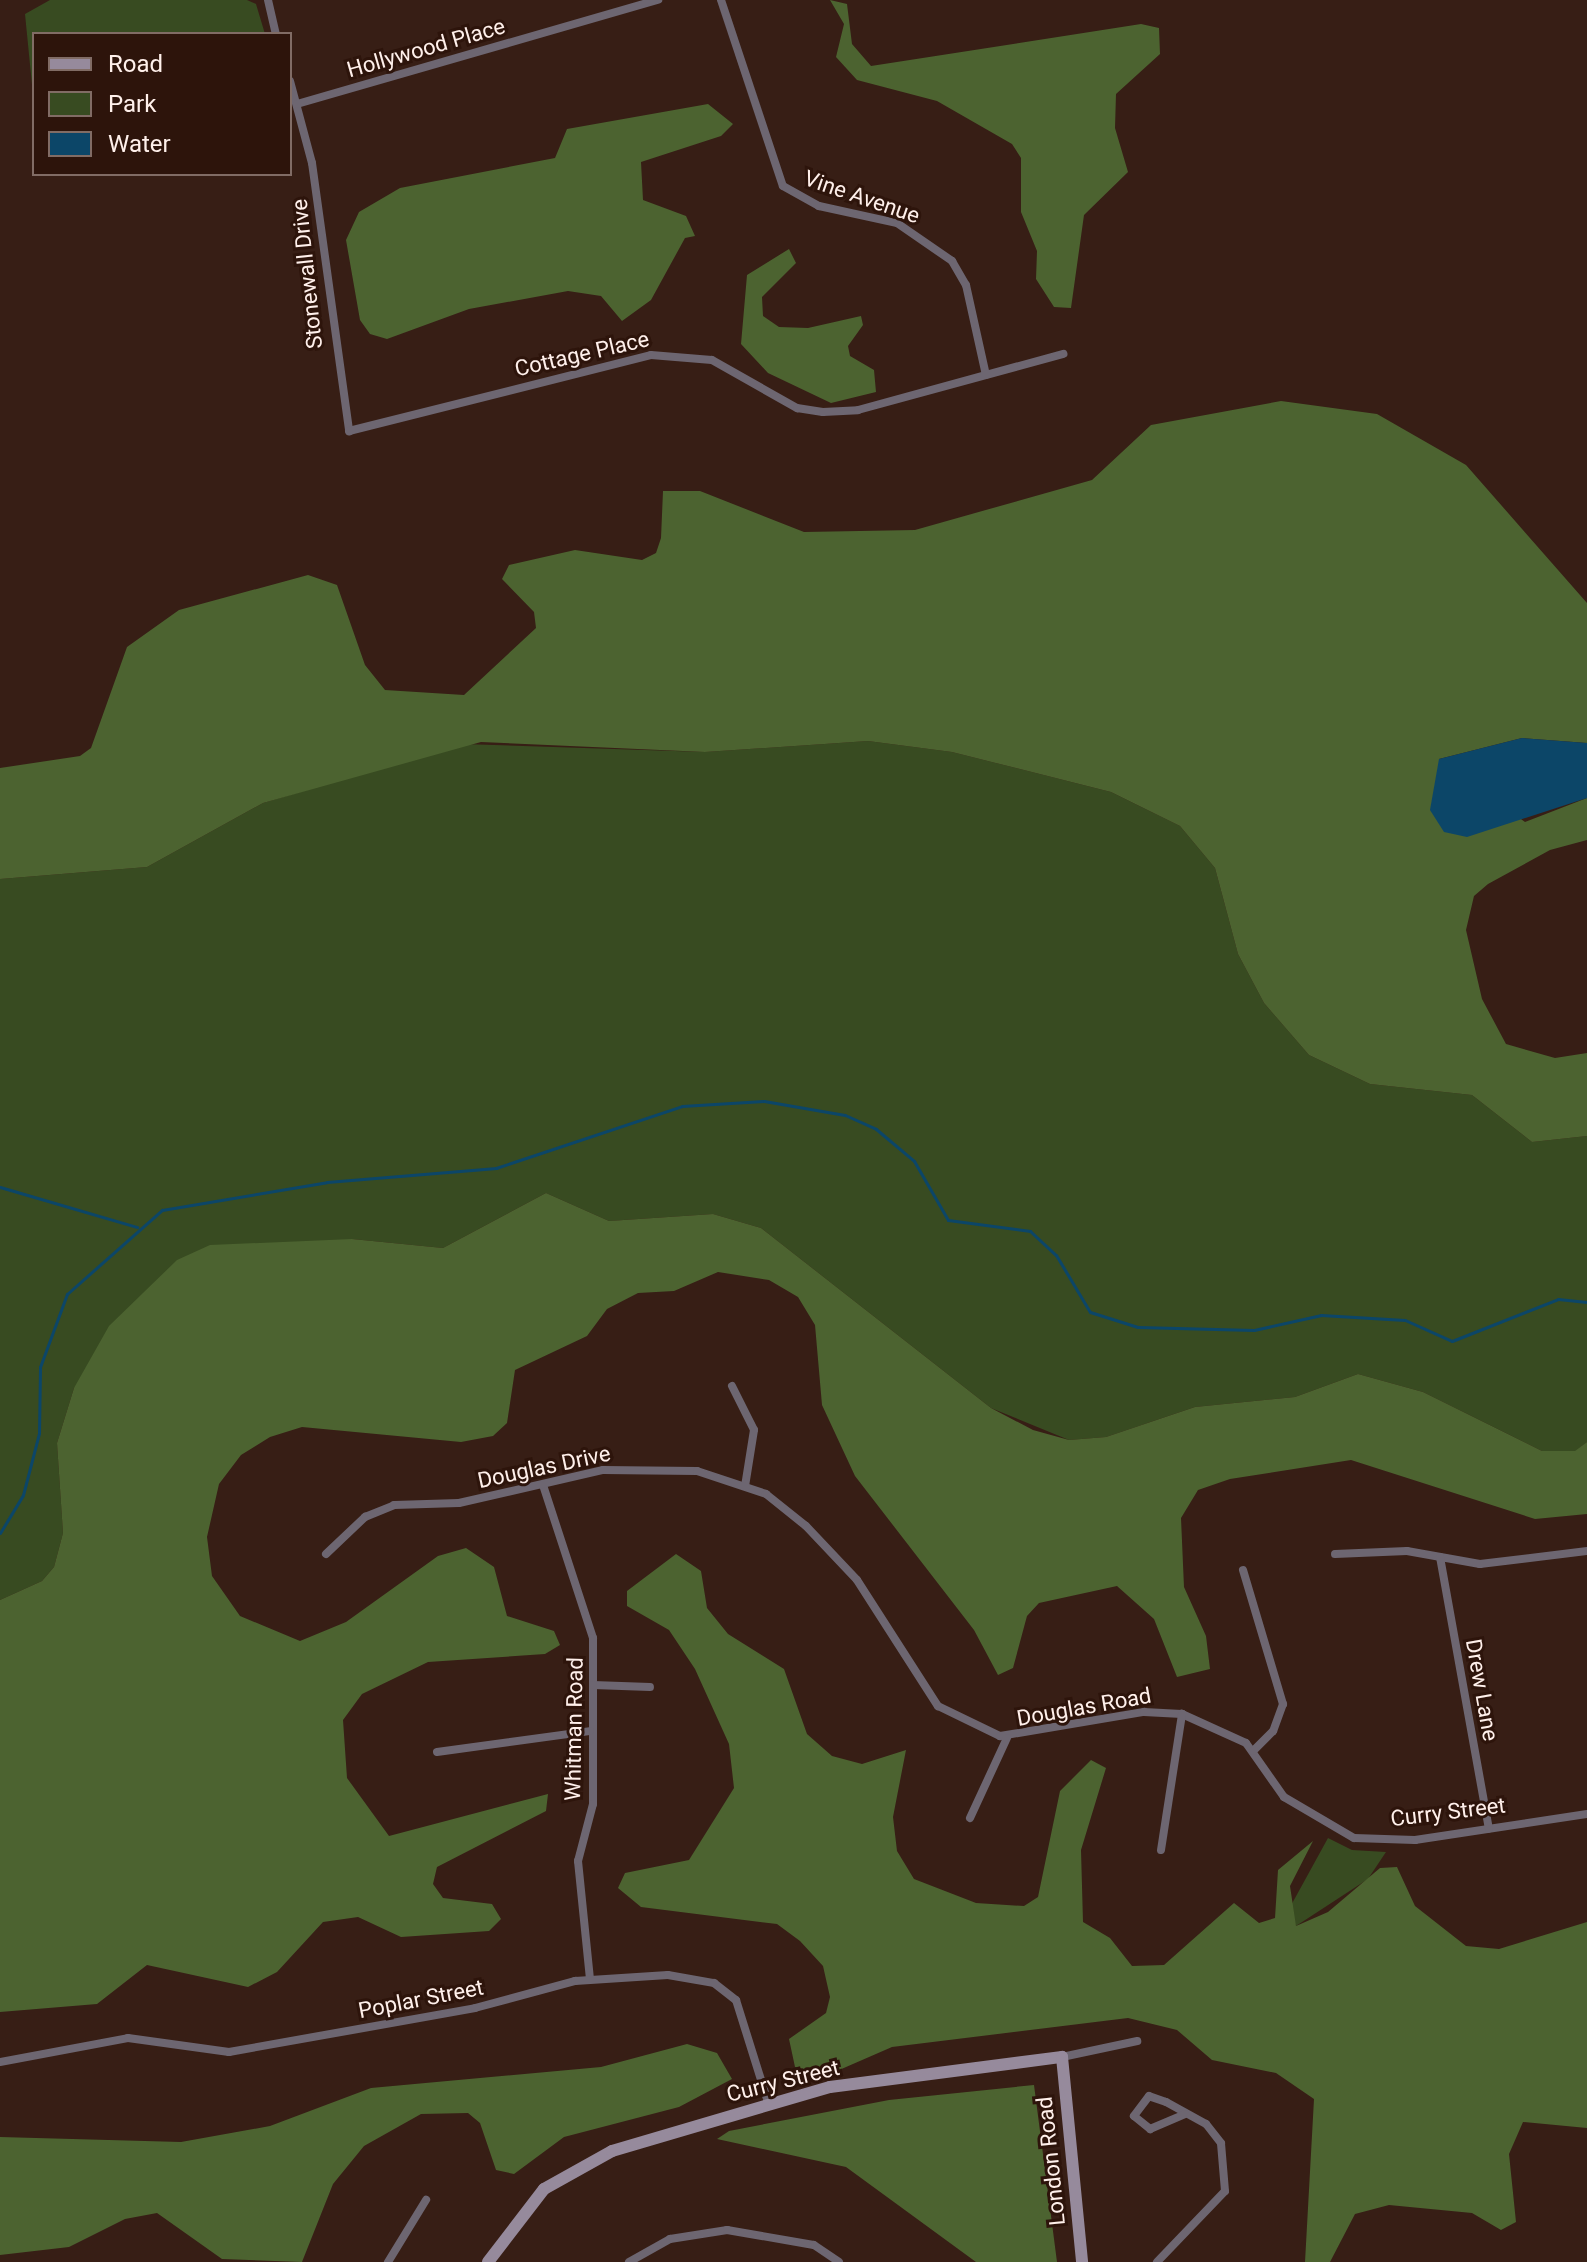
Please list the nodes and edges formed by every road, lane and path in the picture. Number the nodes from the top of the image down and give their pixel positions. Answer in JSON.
{"nodes":[{"id":1,"x":268,"y":0,"type":"edge"},
{"id":2,"x":658,"y":0,"type":"edge"},
{"id":3,"x":721,"y":0,"type":"edge"},
{"id":4,"x":276,"y":32,"type":"edge"},
{"id":5,"x":292,"y":88,"type":"edge"},
{"id":6,"x":297,"y":104,"type":"junction"},
{"id":7,"x":1063,"y":354,"type":"dead end"},
{"id":8,"x":986,"y":375,"type":"junction"},
{"id":9,"x":382,"y":428,"type":"joint"},
{"id":10,"x":732,"y":1386,"type":"dead end"},
{"id":11,"x":543,"y":1485,"type":"junction"},
{"id":12,"x":745,"y":1486,"type":"junction"},
{"id":13,"x":1587,"y":1551,"type":"edge"},
{"id":14,"x":326,"y":1554,"type":"dead end"},
{"id":15,"x":1335,"y":1554,"type":"dead end"},
{"id":16,"x":1440,"y":1557,"type":"junction"},
{"id":17,"x":1243,"y":1570,"type":"dead end"},
{"id":18,"x":593,"y":1685,"type":"junction"},
{"id":19,"x":650,"y":1687,"type":"dead end"},
{"id":20,"x":1182,"y":1714,"type":"junction"},
{"id":21,"x":590,"y":1731,"type":"junction"},
{"id":22,"x":1007,"y":1738,"type":"junction"},
{"id":23,"x":1253,"y":1751,"type":"junction"},
{"id":24,"x":437,"y":1752,"type":"dead end"},
{"id":25,"x":1587,"y":1814,"type":"edge"},
{"id":26,"x":970,"y":1818,"type":"dead end"},
{"id":27,"x":1489,"y":1829,"type":"junction"},
{"id":28,"x":1161,"y":1850,"type":"dead end"},
{"id":29,"x":590,"y":1979,"type":"junction"},
{"id":30,"x":1137,"y":2041,"type":"dead end"},
{"id":31,"x":1062,"y":2057,"type":"junction"},
{"id":32,"x":0,"y":2062,"type":"edge"},
{"id":33,"x":768,"y":2102,"type":"junction"},
{"id":34,"x":1185,"y":2114,"type":"junction"},
{"id":35,"x":426,"y":2200,"type":"dead end"},
{"id":36,"x":388,"y":2262,"type":"edge"},
{"id":37,"x":488,"y":2262,"type":"edge"},
{"id":38,"x":629,"y":2262,"type":"edge"},
{"id":39,"x":839,"y":2262,"type":"edge"},
{"id":40,"x":1082,"y":2262,"type":"edge"},
{"id":41,"x":1157,"y":2262,"type":"edge"}],
"edges":[{"from":1,"to":4,"type":"street"},
{"from":2,"to":6,"type":"street","name":"Hollywood Place"},
{"from":3,"to":8,"type":"street","name":"Vine Avenue"},
{"from":5,"to":6,"type":"street","name":"Stonewall Drive"},
{"from":6,"to":9,"type":"street","name":"Stonewall Drive"},
{"from":7,"to":8,"type":"street","name":"Cottage Place"},
{"from":8,"to":9,"type":"street","name":"Cottage Place"},
{"from":10,"to":12,"type":"street"},
{"from":11,"to":12,"type":"street","name":"Douglas Drive"},
{"from":11,"to":14,"type":"street","name":"Douglas Drive"},
{"from":11,"to":18,"type":"street","name":"Whitman Road"},
{"from":12,"to":22,"type":"street","name":"Douglas Drive"},
{"from":13,"to":16,"type":"street"},
{"from":15,"to":16,"type":"street"},
{"from":16,"to":27,"type":"street","name":"Drew Lane"},
{"from":17,"to":23,"type":"street"},
{"from":18,"to":19,"type":"street"},
{"from":18,"to":21,"type":"street","name":"Whitman Road"},
{"from":20,"to":22,"type":"street","name":"Douglas Road"},
{"from":20,"to":23,"type":"street","name":"Douglas Road"},
{"from":20,"to":28,"type":"street"},
{"from":21,"to":24,"type":"street"},
{"from":21,"to":29,"type":"street","name":"Whitman Road"},
{"from":22,"to":26,"type":"street"},
{"from":23,"to":27,"type":"street","name":"Curry Street"},
{"from":25,"to":27,"type":"street","name":"Curry Street"},
{"from":29,"to":32,"type":"street","name":"Poplar Street"},
{"from":29,"to":33,"type":"street","name":"Poplar Street"},
{"from":30,"to":31,"type":"street","name":"Curry Street"},
{"from":31,"to":33,"type":"street","name":"Curry Street"},
{"from":31,"to":40,"type":"street","name":"London Road"},
{"from":33,"to":37,"type":"street","name":"Curry Street"},
{"from":34,"to":34,"type":"street"},
{"from":34,"to":41,"type":"street"},
{"from":35,"to":36,"type":"street"},
{"from":38,"to":39,"type":"street"}]}
